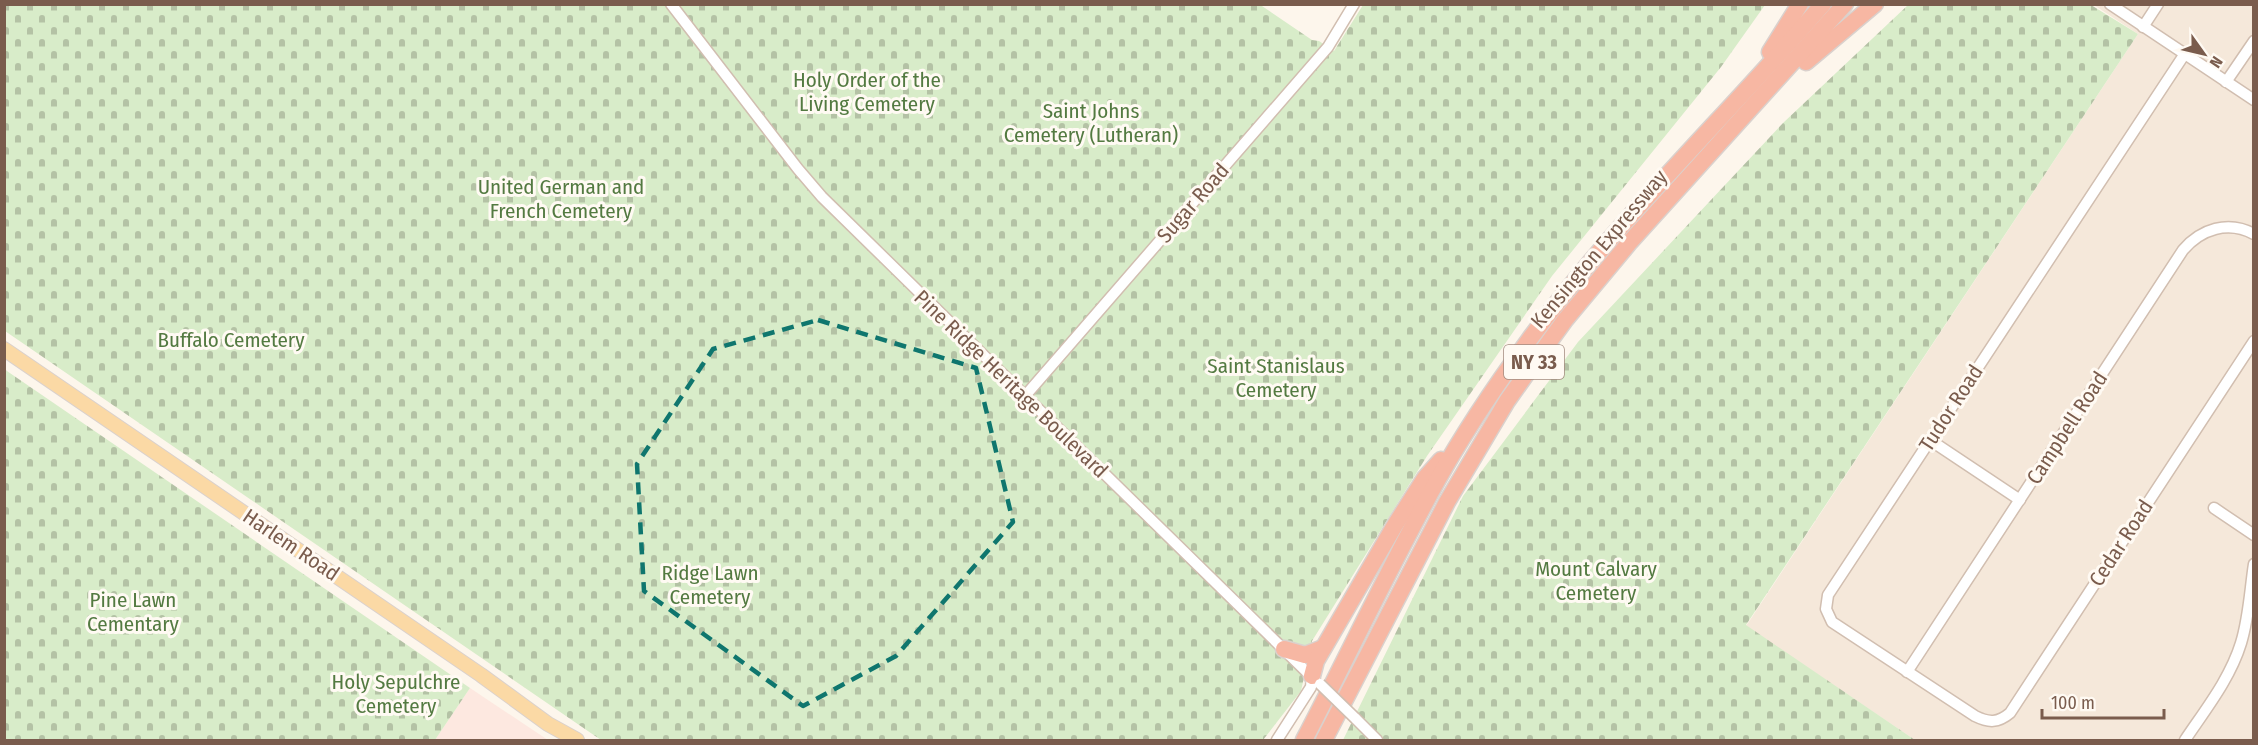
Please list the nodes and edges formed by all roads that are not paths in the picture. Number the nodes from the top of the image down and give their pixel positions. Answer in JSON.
{"nodes":[{"id":1,"x":671,"y":4,"type":"edge"},
{"id":2,"x":1354,"y":4,"type":"edge"},
{"id":3,"x":1800,"y":4,"type":"edge"},
{"id":4,"x":1823,"y":4,"type":"edge"},
{"id":5,"x":1845,"y":4,"type":"edge"},
{"id":6,"x":1875,"y":4,"type":"edge"},
{"id":7,"x":2110,"y":4,"type":"edge"},
{"id":8,"x":2158,"y":4,"type":"edge"},
{"id":9,"x":2143,"y":27,"type":"junction"},
{"id":10,"x":2253,"y":42,"type":"edge"},
{"id":11,"x":2184,"y":55,"type":"junction"},
{"id":12,"x":2226,"y":82,"type":"junction"},
{"id":13,"x":1744,"y":93,"type":"junction"},
{"id":14,"x":1766,"y":94,"type":"junction"},
{"id":15,"x":2253,"y":100,"type":"edge"},
{"id":16,"x":2253,"y":234,"type":"edge"},
{"id":17,"x":2253,"y":341,"type":"edge"},
{"id":18,"x":4,"y":349,"type":"edge"},
{"id":19,"x":1025,"y":396,"type":"junction"},
{"id":20,"x":1472,"y":423,"type":"junction"},
{"id":21,"x":1930,"y":440,"type":"junction"},
{"id":22,"x":2020,"y":500,"type":"junction"},
{"id":23,"x":2214,"y":508,"type":"dead end"},
{"id":24,"x":2253,"y":535,"type":"edge"},
{"id":25,"x":2253,"y":564,"type":"edge"},
{"id":26,"x":1323,"y":648,"type":"junction"},
{"id":27,"x":1284,"y":649,"type":"junction"},
{"id":28,"x":1907,"y":672,"type":"junction"},
{"id":29,"x":1316,"y":680,"type":"junction"},
{"id":30,"x":1975,"y":717,"type":"joint"},
{"id":31,"x":1377,"y":740,"type":"edge"},
{"id":32,"x":577,"y":741,"type":"edge"},
{"id":33,"x":1277,"y":741,"type":"edge"},
{"id":34,"x":1304,"y":741,"type":"edge"},
{"id":35,"x":1324,"y":741,"type":"edge"},
{"id":36,"x":2185,"y":741,"type":"edge"}],
"edges":[{"from":1,"to":19,"type":"street","name":"Pine Ridge Heritage Boulevard"},
{"from":2,"to":19,"type":"street","name":"Sugar Road"},
{"from":3,"to":13,"type":"highway"},
{"from":4,"to":13,"type":"highway","name":"Kensington Expressway","number":"NY 33"},
{"from":5,"to":14,"type":"highway","name":"Kensington Expressway","number":"NY 33"},
{"from":6,"to":14,"type":"highway"},
{"from":7,"to":9,"type":"street"},
{"from":8,"to":9,"type":"street"},
{"from":9,"to":11,"type":"street"},
{"from":10,"to":12,"type":"street"},
{"from":11,"to":12,"type":"street"},
{"from":11,"to":21,"type":"street","name":"Tudor Road"},
{"from":12,"to":15,"type":"street"},
{"from":13,"to":20,"type":"highway","name":"Kensington Expressway","number":"NY 33"},
{"from":14,"to":35,"type":"highway","name":"Kensington Expressway","number":"NY 33"},
{"from":16,"to":22,"type":"street","name":"Campbell Road"},
{"from":17,"to":30,"type":"street","name":"Cedar Road"},
{"from":18,"to":32,"type":"main road","name":"Harlem Road"},
{"from":19,"to":27,"type":"street","name":"Pine Ridge Heritage Boulevard"},
{"from":20,"to":26,"type":"highway"},
{"from":20,"to":34,"type":"highway","name":"Kensington Expressway","number":"NY 33"},
{"from":21,"to":22,"type":"street"},
{"from":21,"to":28,"type":"street","name":"Tudor Road"},
{"from":22,"to":28,"type":"street","name":"Campbell Road"},
{"from":23,"to":24,"type":"street"},
{"from":25,"to":36,"type":"street"},
{"from":26,"to":27,"type":"highway"},
{"from":26,"to":29,"type":"highway"},
{"from":27,"to":29,"type":"street","name":"Pine Ridge Heritage Boulevard"},
{"from":28,"to":30,"type":"street","name":"Tudor Road"},
{"from":29,"to":31,"type":"street","name":"Pine Ridge Heritage Boulevard","bridge":true},
{"from":29,"to":33,"type":"street"}]}
